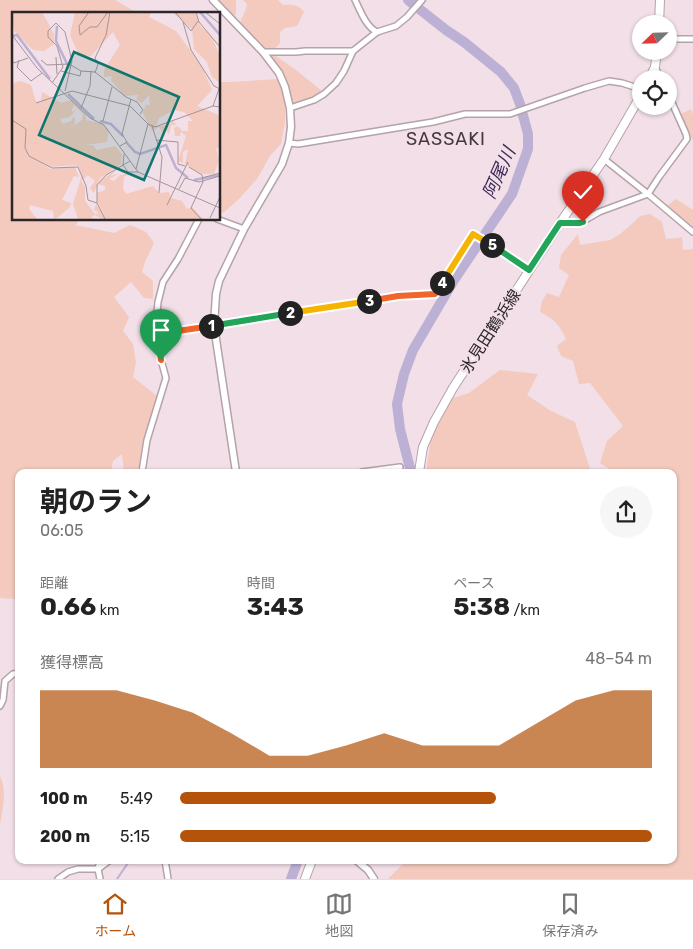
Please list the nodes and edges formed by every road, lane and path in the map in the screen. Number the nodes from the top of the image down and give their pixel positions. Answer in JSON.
{"nodes":[{"id":1,"x":213,"y":0,"type":"edge"},
{"id":2,"x":355,"y":0,"type":"edge"},
{"id":3,"x":422,"y":0,"type":"edge"},
{"id":4,"x":660,"y":0,"type":"edge"},
{"id":5,"x":659,"y":15,"type":"edge"},
{"id":6,"x":377,"y":32,"type":"junction"},
{"id":7,"x":678,"y":39,"type":"edge"},
{"id":8,"x":693,"y":39,"type":"edge"},
{"id":9,"x":353,"y":50,"type":"junction"},
{"id":10,"x":263,"y":52,"type":"junction"},
{"id":11,"x":656,"y":60,"type":"edge"},
{"id":12,"x":655,"y":67,"type":"junction"},
{"id":13,"x":654,"y":70,"type":"edge"},
{"id":14,"x":656,"y":70,"type":"edge"},
{"id":15,"x":632,"y":86,"type":"edge"},
{"id":16,"x":290,"y":108,"type":"junction"},
{"id":17,"x":632,"y":111,"type":"edge"},
{"id":18,"x":677,"y":114,"type":"edge"},
{"id":19,"x":289,"y":143,"type":"junction"},
{"id":20,"x":604,"y":160,"type":"junction"},
{"id":21,"x":648,"y":194,"type":"junction"},
{"id":22,"x":198,"y":220,"type":"edge"},
{"id":23,"x":219,"y":220,"type":"edge"},
{"id":24,"x":560,"y":223,"type":"junction"},
{"id":25,"x":244,"y":230,"type":"junction"},
{"id":26,"x":693,"y":232,"type":"edge"},
{"id":27,"x":529,"y":270,"type":"junction"},
{"id":28,"x":214,"y":326,"type":"junction"},
{"id":29,"x":158,"y":334,"type":"junction"},
{"id":30,"x":400,"y":467,"type":"dead end"},
{"id":31,"x":142,"y":469,"type":"edge"},
{"id":32,"x":236,"y":469,"type":"edge"},
{"id":33,"x":385,"y":469,"type":"edge"},
{"id":34,"x":419,"y":469,"type":"edge"},
{"id":35,"x":15,"y":674,"type":"edge"},
{"id":36,"x":0,"y":706,"type":"edge"},
{"id":37,"x":99,"y":864,"type":"edge"},
{"id":38,"x":105,"y":864,"type":"edge"},
{"id":39,"x":166,"y":864,"type":"edge"},
{"id":40,"x":311,"y":864,"type":"edge"},
{"id":41,"x":361,"y":864,"type":"edge"},
{"id":42,"x":98,"y":869,"type":"junction"},
{"id":43,"x":58,"y":879,"type":"edge"},
{"id":44,"x":100,"y":879,"type":"edge"},
{"id":45,"x":168,"y":879,"type":"edge"},
{"id":46,"x":305,"y":879,"type":"edge"},
{"id":47,"x":374,"y":879,"type":"edge"}],
"edges":[{"from":1,"to":10,"type":"street"},
{"from":2,"to":6,"type":"street"},
{"from":3,"to":6,"type":"street"},
{"from":4,"to":5,"type":"main road"},
{"from":6,"to":9,"type":"street"},
{"from":7,"to":8,"type":"street"},
{"from":9,"to":10,"type":"street"},
{"from":9,"to":16,"type":"street"},
{"from":10,"to":16,"type":"street"},
{"from":11,"to":12,"type":"main road"},
{"from":12,"to":13,"type":"main road"},
{"from":12,"to":14,"type":"street"},
{"from":15,"to":19,"type":"street"},
{"from":16,"to":19,"type":"street"},
{"from":17,"to":20,"type":"main road","name":"氷見田鶴浜線"},
{"from":18,"to":21,"type":"street"},
{"from":19,"to":25,"type":"street"},
{"from":20,"to":21,"type":"street"},
{"from":20,"to":24,"type":"main road","name":"氷見田鶴浜線"},
{"from":21,"to":24,"type":"street"},
{"from":21,"to":26,"type":"street"},
{"from":22,"to":29,"type":"street"},
{"from":23,"to":25,"type":"street"},
{"from":24,"to":27,"type":"main road","name":"氷見田鶴浜線"},
{"from":25,"to":28,"type":"street"},
{"from":27,"to":28,"type":"street"},
{"from":27,"to":34,"type":"main road","name":"氷見田鶴浜線"},
{"from":28,"to":29,"type":"street"},
{"from":28,"to":32,"type":"street"},
{"from":29,"to":31,"type":"street"},
{"from":30,"to":33,"type":"street"},
{"from":35,"to":36,"type":"street"},
{"from":37,"to":42,"type":"street"},
{"from":38,"to":42,"type":"street"},
{"from":39,"to":45,"type":"street"},
{"from":40,"to":46,"type":"main road"},
{"from":41,"to":47,"type":"street"},
{"from":42,"to":43,"type":"street"},
{"from":42,"to":44,"type":"street"}]}
